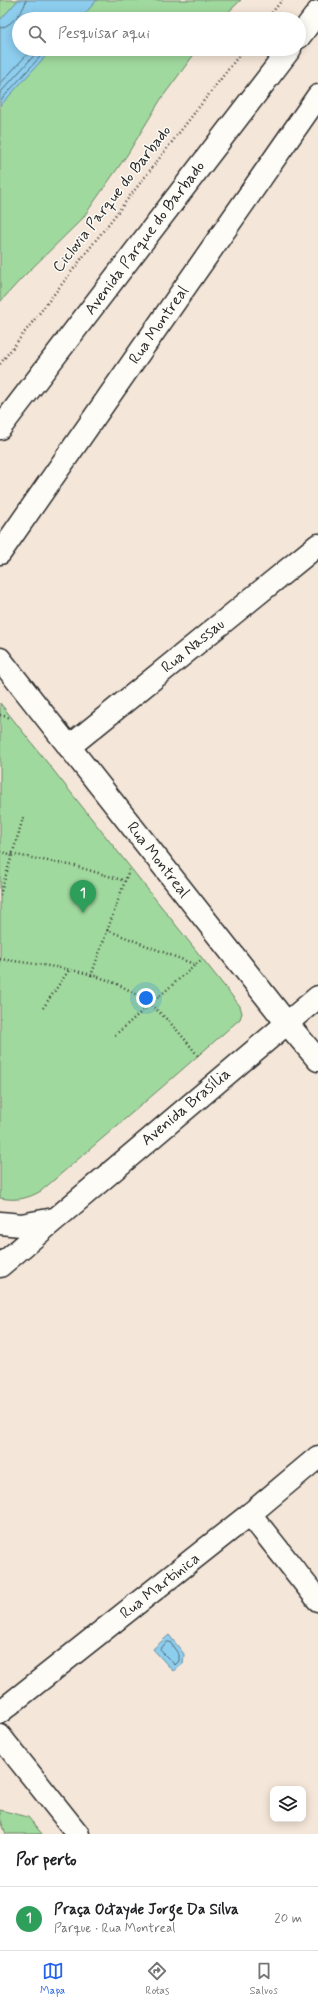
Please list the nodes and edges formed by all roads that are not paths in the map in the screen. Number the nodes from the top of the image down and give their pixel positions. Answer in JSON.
{"nodes":[{"id":1,"x":318,"y":12,"type":"edge"},
{"id":2,"x":306,"y":28,"type":"edge"},
{"id":3,"x":285,"y":56,"type":"edge"},
{"id":4,"x":318,"y":96,"type":"edge"},
{"id":5,"x":0,"y":428,"type":"edge"},
{"id":6,"x":318,"y":546,"type":"edge"},
{"id":7,"x":0,"y":553,"type":"edge"},
{"id":8,"x":0,"y":659,"type":"edge"},
{"id":9,"x":69,"y":747,"type":"junction"},
{"id":10,"x":318,"y":997,"type":"edge"},
{"id":11,"x":286,"y":1022,"type":"junction"},
{"id":12,"x":318,"y":1060,"type":"edge"},
{"id":13,"x":55,"y":1218,"type":"junction"},
{"id":14,"x":0,"y":1223,"type":"edge"},
{"id":15,"x":0,"y":1266,"type":"edge"},
{"id":16,"x":318,"y":1457,"type":"edge"},
{"id":17,"x":250,"y":1514,"type":"junction"},
{"id":18,"x":318,"y":1600,"type":"edge"},
{"id":19,"x":0,"y":1712,"type":"edge"},
{"id":20,"x":0,"y":1736,"type":"edge"},
{"id":21,"x":78,"y":1834,"type":"edge"}],
"edges":[{"from":1,"to":2,"type":"street"},
{"from":3,"to":5,"type":"street","name":"Avenida Parque do Barbado"},
{"from":4,"to":7,"type":"street","name":"Rua Montreal"},
{"from":6,"to":9,"type":"street","name":"Rua Nassau"},
{"from":8,"to":9,"type":"street","name":"Rua Montreal"},
{"from":9,"to":11,"type":"street","name":"Rua Montreal"},
{"from":10,"to":11,"type":"street","name":"Avenida Brasília"},
{"from":11,"to":12,"type":"street","name":"Rua Montreal"},
{"from":11,"to":13,"type":"street","name":"Avenida Brasília"},
{"from":13,"to":14,"type":"street","name":"Avenida Brasília"},
{"from":13,"to":15,"type":"street","name":"Avenida Brasília"},
{"from":16,"to":17,"type":"street","name":"Rua Martinica"},
{"from":17,"to":18,"type":"street"},
{"from":17,"to":19,"type":"street","name":"Rua Martinica"},
{"from":20,"to":21,"type":"street"}]}
